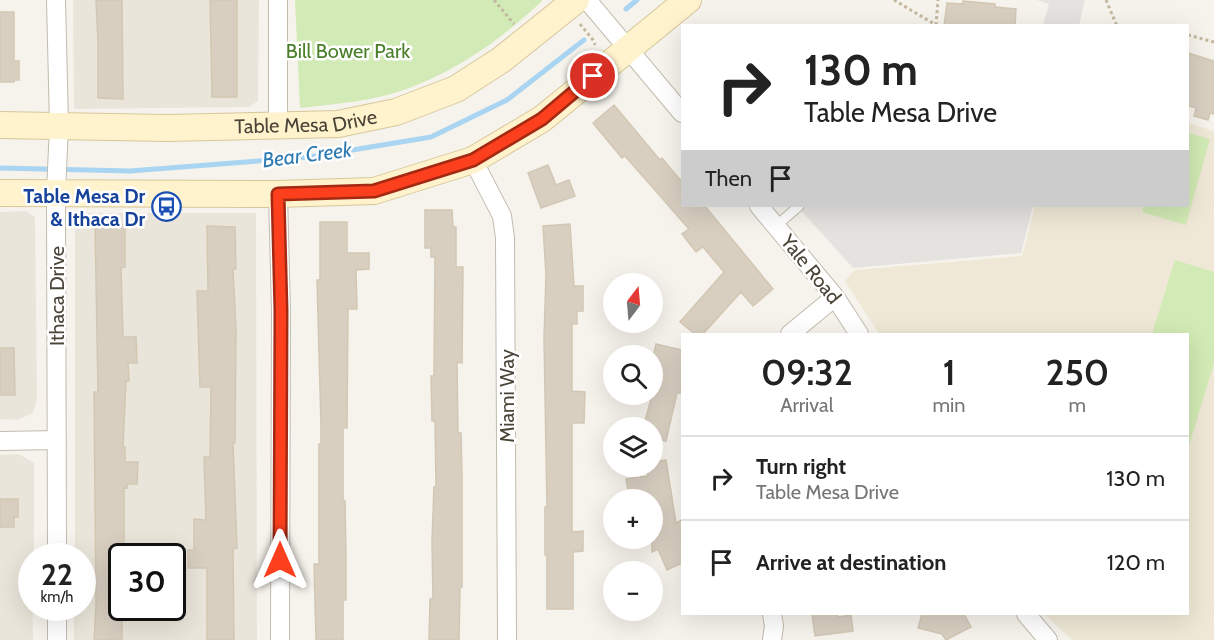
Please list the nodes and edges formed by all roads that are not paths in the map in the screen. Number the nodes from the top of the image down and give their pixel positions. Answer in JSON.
{"nodes":[{"id":1,"x":56,"y":0,"type":"edge"},
{"id":2,"x":278,"y":0,"type":"edge"},
{"id":3,"x":587,"y":0,"type":"edge"},
{"id":4,"x":688,"y":0,"type":"edge"},
{"id":5,"x":577,"y":10,"type":"edge"},
{"id":6,"x":629,"y":50,"type":"junction"},
{"id":7,"x":681,"y":112,"type":"edge"},
{"id":8,"x":0,"y":125,"type":"edge"},
{"id":9,"x":278,"y":125,"type":"junction"},
{"id":10,"x":59,"y":136,"type":"junction"},
{"id":11,"x":473,"y":160,"type":"junction"},
{"id":12,"x":57,"y":184,"type":"junction"},
{"id":13,"x":0,"y":193,"type":"edge"},
{"id":14,"x":278,"y":194,"type":"junction"},
{"id":15,"x":760,"y":207,"type":"edge"},
{"id":16,"x":798,"y":207,"type":"edge"},
{"id":17,"x":776,"y":226,"type":"junction"},
{"id":18,"x":835,"y":297,"type":"junction"},
{"id":19,"x":791,"y":333,"type":"edge"},
{"id":20,"x":859,"y":333,"type":"edge"},
{"id":21,"x":57,"y":440,"type":"junction"},
{"id":22,"x":0,"y":441,"type":"edge"},
{"id":23,"x":57,"y":543,"type":"edge"},
{"id":24,"x":772,"y":615,"type":"edge"},
{"id":25,"x":1027,"y":615,"type":"edge"},
{"id":26,"x":57,"y":621,"type":"edge"},
{"id":27,"x":57,"y":640,"type":"edge"},
{"id":28,"x":279,"y":640,"type":"edge"},
{"id":29,"x":507,"y":640,"type":"edge"},
{"id":30,"x":772,"y":640,"type":"edge"},
{"id":31,"x":1048,"y":640,"type":"edge"}],
"edges":[{"from":1,"to":10,"type":"street","name":"Ithaca Drive"},
{"from":2,"to":9,"type":"street"},
{"from":3,"to":6,"type":"street"},
{"from":4,"to":6,"type":"street"},
{"from":5,"to":9,"type":"street","name":"Table Mesa Drive"},
{"from":6,"to":7,"type":"street"},
{"from":6,"to":11,"type":"street"},
{"from":8,"to":10,"type":"street","name":"Table Mesa Drive"},
{"from":9,"to":10,"type":"street","name":"Table Mesa Drive"},
{"from":10,"to":12,"type":"street","name":"Ithaca Drive"},
{"from":11,"to":14,"type":"street"},
{"from":11,"to":29,"type":"street","name":"Miami Way"},
{"from":12,"to":13,"type":"street"},
{"from":12,"to":14,"type":"street"},
{"from":12,"to":21,"type":"street","name":"Ithaca Drive"},
{"from":14,"to":28,"type":"street"},
{"from":15,"to":17,"type":"street","name":"Yale Road"},
{"from":16,"to":17,"type":"lane"},
{"from":17,"to":18,"type":"street","name":"Yale Road"},
{"from":18,"to":19,"type":"street"},
{"from":18,"to":20,"type":"street","name":"Yale Road"},
{"from":21,"to":22,"type":"street"},
{"from":21,"to":23,"type":"street","name":"Ithaca Drive"},
{"from":24,"to":30,"type":"street"},
{"from":25,"to":31,"type":"street"},
{"from":26,"to":27,"type":"street"}]}
